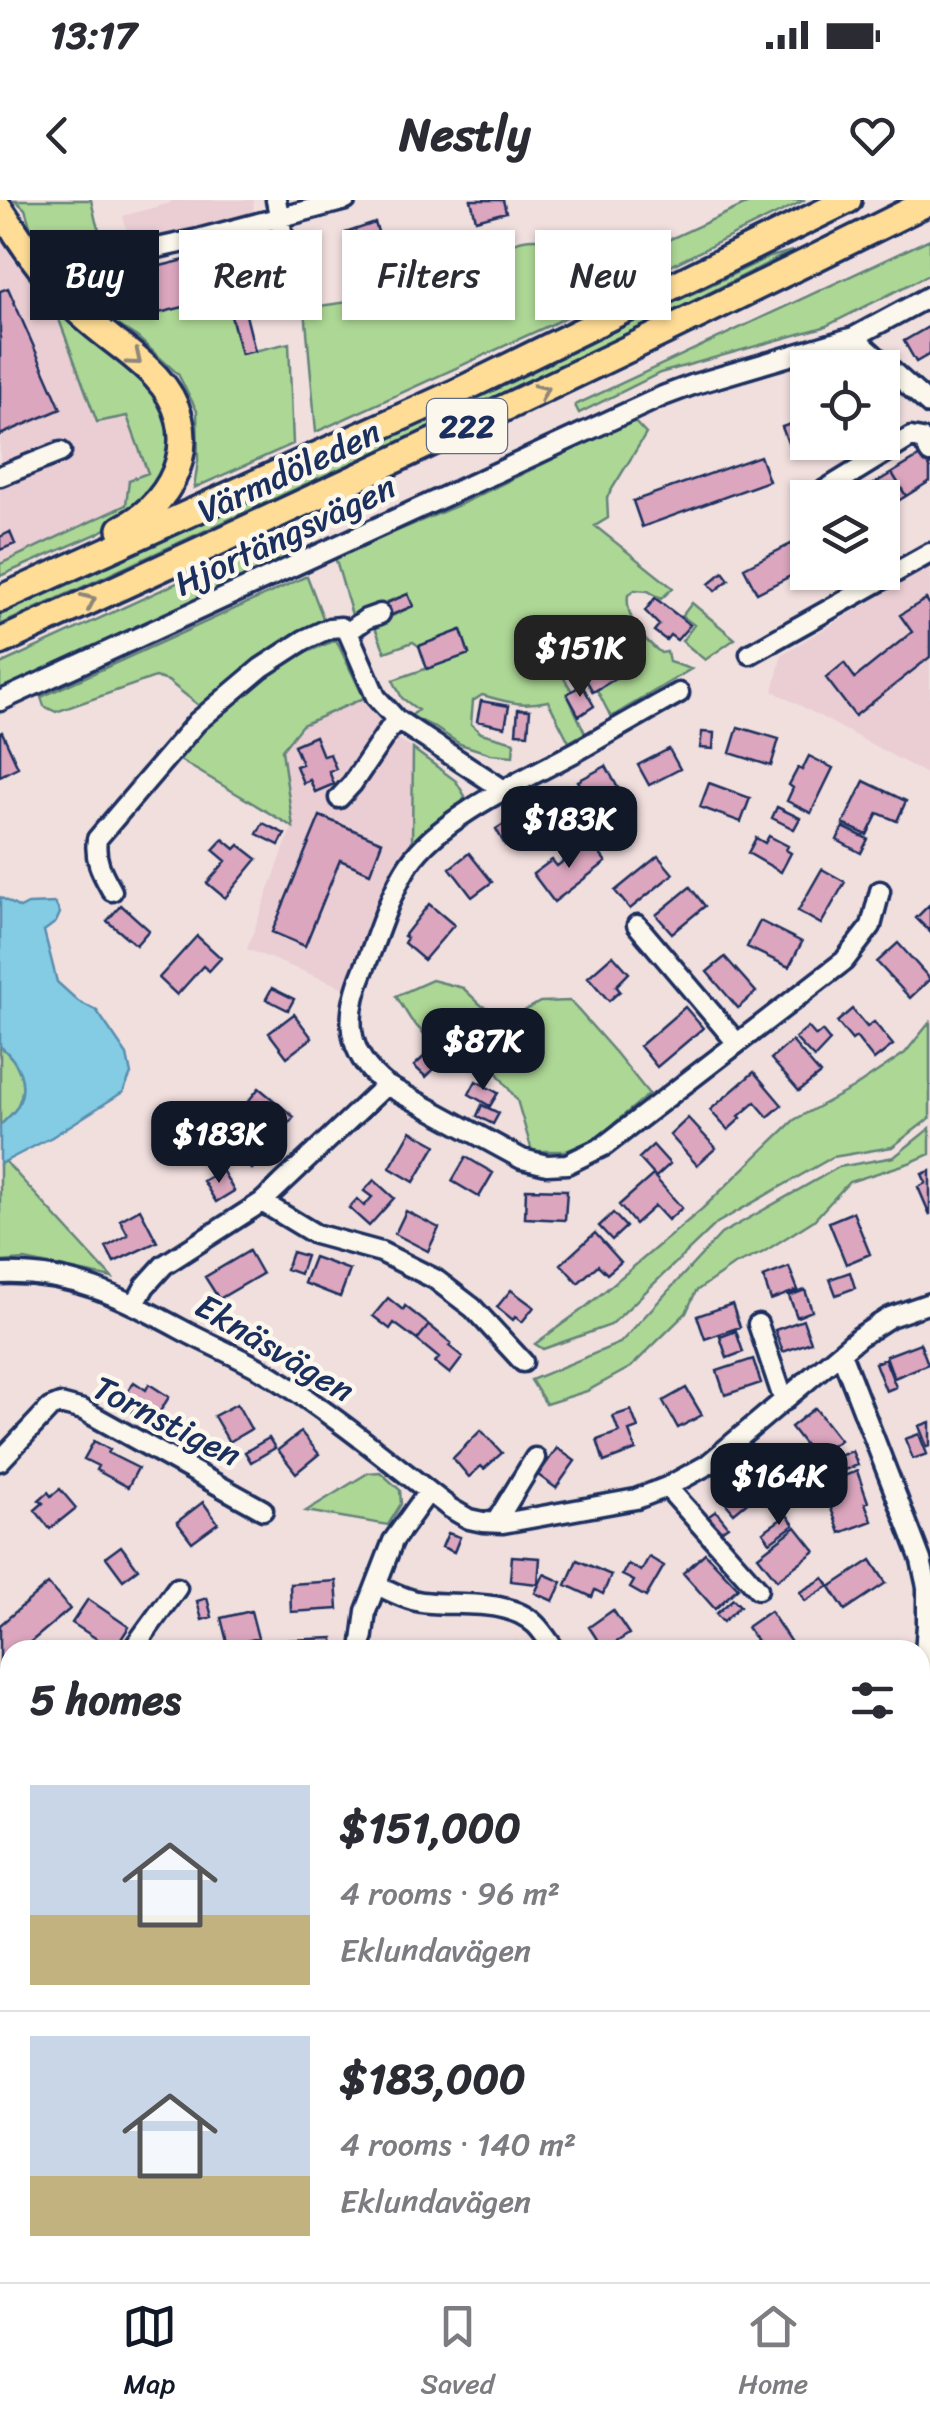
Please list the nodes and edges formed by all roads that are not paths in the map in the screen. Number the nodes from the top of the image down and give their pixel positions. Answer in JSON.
{"nodes":[{"id":1,"x":346,"y":200,"type":"edge"},
{"id":2,"x":848,"y":200,"type":"edge"},
{"id":3,"x":930,"y":202,"type":"edge"},
{"id":4,"x":277,"y":209,"type":"edge"},
{"id":5,"x":0,"y":210,"type":"edge"},
{"id":6,"x":159,"y":243,"type":"edge"},
{"id":7,"x":930,"y":296,"type":"edge"},
{"id":8,"x":854,"y":337,"type":"junction"},
{"id":9,"x":930,"y":405,"type":"edge"},
{"id":10,"x":61,"y":452,"type":"dead end"},
{"id":11,"x":930,"y":453,"type":"edge"},
{"id":12,"x":0,"y":476,"type":"edge"},
{"id":13,"x":841,"y":480,"type":"edge"},
{"id":14,"x":930,"y":554,"type":"edge"},
{"id":15,"x":0,"y":585,"type":"edge"},
{"id":16,"x":0,"y":599,"type":"edge"},
{"id":17,"x":380,"y":614,"type":"dead end"},
{"id":18,"x":348,"y":632,"type":"junction"},
{"id":19,"x":0,"y":642,"type":"edge"},
{"id":20,"x":750,"y":654,"type":"dead end"},
{"id":21,"x":678,"y":693,"type":"dead end"},
{"id":22,"x":0,"y":701,"type":"edge"},
{"id":23,"x":396,"y":719,"type":"junction"},
{"id":24,"x":504,"y":790,"type":"junction"},
{"id":25,"x":339,"y":798,"type":"dead end"},
{"id":26,"x":112,"y":891,"type":"dead end"},
{"id":27,"x":880,"y":891,"type":"dead end"},
{"id":28,"x":638,"y":925,"type":"dead end"},
{"id":29,"x":737,"y":1043,"type":"junction"},
{"id":30,"x":386,"y":1085,"type":"junction"},
{"id":31,"x":262,"y":1202,"type":"junction"},
{"id":32,"x":0,"y":1274,"type":"edge"},
{"id":33,"x":930,"y":1303,"type":"edge"},
{"id":34,"x":134,"y":1304,"type":"junction"},
{"id":35,"x":758,"y":1324,"type":"dead end"},
{"id":36,"x":841,"y":1353,"type":"junction"},
{"id":37,"x":523,"y":1362,"type":"dead end"},
{"id":38,"x":784,"y":1401,"type":"junction"},
{"id":39,"x":535,"y":1458,"type":"dead end"},
{"id":40,"x":0,"y":1461,"type":"edge"},
{"id":41,"x":667,"y":1487,"type":"junction"},
{"id":42,"x":428,"y":1492,"type":"junction"},
{"id":43,"x":263,"y":1510,"type":"dead end"},
{"id":44,"x":496,"y":1522,"type":"junction"},
{"id":45,"x":378,"y":1585,"type":"junction"},
{"id":46,"x":177,"y":1588,"type":"dead end"},
{"id":47,"x":758,"y":1589,"type":"dead end"},
{"id":48,"x":144,"y":1640,"type":"edge"},
{"id":49,"x":362,"y":1640,"type":"edge"},
{"id":50,"x":548,"y":1640,"type":"edge"},
{"id":51,"x":926,"y":1640,"type":"edge"}],
"edges":[{"from":1,"to":4,"type":"street"},
{"from":2,"to":16,"type":"highway","name":"Värmdöleden","number":"222"},
{"from":19,"to":3,"type":"highway","name":"Värmdöleden","number":"222","one_way":true},
{"from":4,"to":6,"type":"street"},
{"from":5,"to":15,"type":"highway","one_way":true},
{"from":7,"to":8,"type":"street","name":"Hjortängsvägen"},
{"from":8,"to":9,"type":"street"},
{"from":8,"to":22,"type":"street","name":"Hjortängsvägen"},
{"from":10,"to":12,"type":"street"},
{"from":11,"to":13,"type":"street"},
{"from":14,"to":20,"type":"street"},
{"from":17,"to":18,"type":"street"},
{"from":18,"to":23,"type":"street"},
{"from":18,"to":26,"type":"street"},
{"from":21,"to":24,"type":"street"},
{"from":23,"to":24,"type":"street"},
{"from":23,"to":25,"type":"street"},
{"from":24,"to":30,"type":"street"},
{"from":27,"to":29,"type":"street"},
{"from":28,"to":29,"type":"street"},
{"from":29,"to":30,"type":"street"},
{"from":30,"to":31,"type":"street"},
{"from":31,"to":34,"type":"street"},
{"from":31,"to":37,"type":"street"},
{"from":32,"to":34,"type":"street","name":"Eknäsvägen"},
{"from":33,"to":36,"type":"street","name":"Eknäsvägen"},
{"from":34,"to":42,"type":"street","name":"Eknäsvägen"},
{"from":35,"to":38,"type":"street"},
{"from":36,"to":38,"type":"street","name":"Eknäsvägen"},
{"from":36,"to":51,"type":"street"},
{"from":38,"to":41,"type":"street","name":"Eknäsvägen"},
{"from":39,"to":44,"type":"street"},
{"from":40,"to":43,"type":"street","name":"Tornstigen"},
{"from":41,"to":44,"type":"street","name":"Eknäsvägen"},
{"from":41,"to":47,"type":"street"},
{"from":42,"to":44,"type":"street","name":"Eknäsvägen"},
{"from":42,"to":45,"type":"street"},
{"from":45,"to":49,"type":"street"},
{"from":45,"to":50,"type":"street"},
{"from":46,"to":48,"type":"street"}]}
